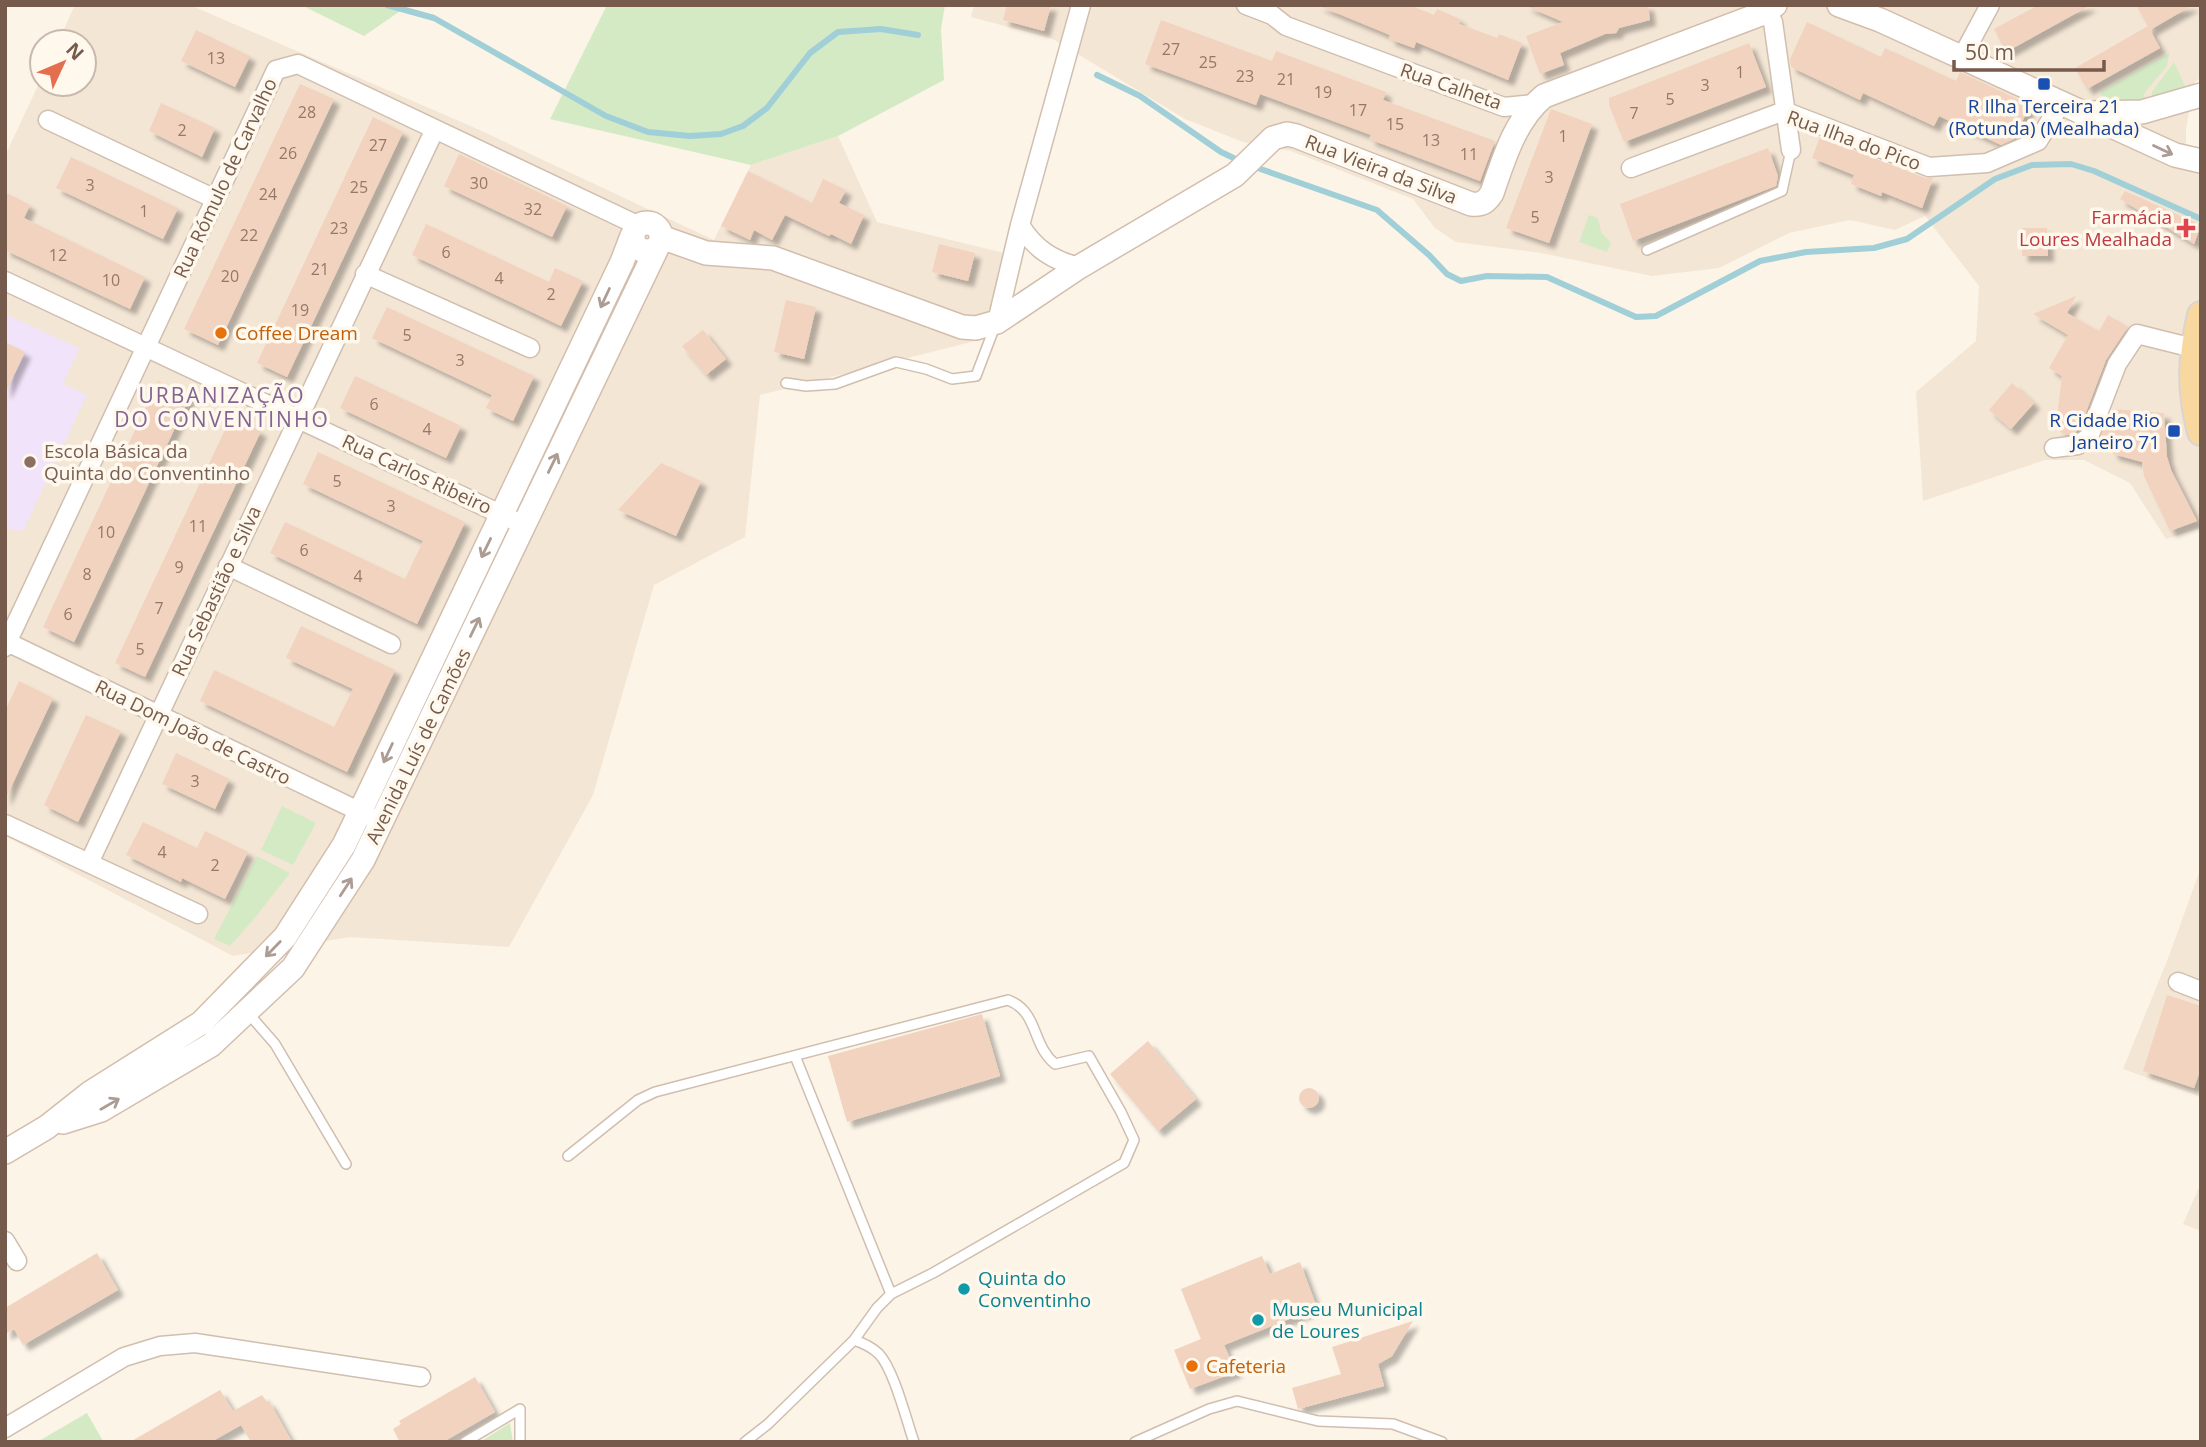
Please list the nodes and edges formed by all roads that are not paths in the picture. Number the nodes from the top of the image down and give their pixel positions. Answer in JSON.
{"nodes":[{"id":1,"x":1081,"y":5,"type":"edge"},
{"id":2,"x":1246,"y":5,"type":"edge"},
{"id":3,"x":1839,"y":5,"type":"edge"},
{"id":4,"x":1990,"y":5,"type":"edge"},
{"id":5,"x":1771,"y":8,"type":"edge"},
{"id":6,"x":1273,"y":10,"type":"edge"},
{"id":7,"x":1962,"y":58,"type":"junction"},
{"id":8,"x":2201,"y":95,"type":"edge"},
{"id":9,"x":2061,"y":103,"type":"junction"},
{"id":10,"x":1534,"y":104,"type":"junction"},
{"id":11,"x":1784,"y":111,"type":"junction"},
{"id":12,"x":2082,"y":113,"type":"junction"},
{"id":13,"x":48,"y":120,"type":"dead end"},
{"id":14,"x":435,"y":129,"type":"junction"},
{"id":15,"x":1791,"y":150,"type":"joint"},
{"id":16,"x":2201,"y":161,"type":"edge"},
{"id":17,"x":1631,"y":168,"type":"dead end"},
{"id":18,"x":215,"y":199,"type":"junction"},
{"id":19,"x":1020,"y":225,"type":"junction"},
{"id":20,"x":635,"y":231,"type":"junction"},
{"id":21,"x":659,"y":243,"type":"junction"},
{"id":22,"x":1647,"y":250,"type":"dead end"},
{"id":23,"x":1079,"y":267,"type":"junction"},
{"id":24,"x":365,"y":274,"type":"junction"},
{"id":25,"x":5,"y":281,"type":"edge"},
{"id":26,"x":2201,"y":315,"type":"edge"},
{"id":27,"x":996,"y":321,"type":"junction"},
{"id":28,"x":146,"y":347,"type":"junction"},
{"id":29,"x":530,"y":348,"type":"dead end"},
{"id":30,"x":2193,"y":348,"type":"junction"},
{"id":31,"x":786,"y":383,"type":"dead end"},
{"id":32,"x":297,"y":418,"type":"junction"},
{"id":33,"x":2201,"y":432,"type":"edge"},
{"id":34,"x":2054,"y":448,"type":"dead end"},
{"id":35,"x":502,"y":514,"type":"junction"},
{"id":36,"x":524,"y":525,"type":"junction"},
{"id":37,"x":228,"y":566,"type":"junction"},
{"id":38,"x":6,"y":643,"type":"edge"},
{"id":39,"x":391,"y":644,"type":"dead end"},
{"id":40,"x":158,"y":715,"type":"junction"},
{"id":41,"x":360,"y":812,"type":"junction"},
{"id":42,"x":382,"y":821,"type":"junction"},
{"id":43,"x":5,"y":824,"type":"edge"},
{"id":44,"x":89,"y":863,"type":"junction"},
{"id":45,"x":198,"y":914,"type":"dead end"},
{"id":46,"x":2178,"y":982,"type":"dead end"},
{"id":47,"x":2201,"y":990,"type":"edge"},
{"id":48,"x":247,"y":1012,"type":"junction"},
{"id":49,"x":795,"y":1056,"type":"junction"},
{"id":50,"x":47,"y":1127,"type":"junction"},
{"id":51,"x":5,"y":1152,"type":"edge"},
{"id":52,"x":568,"y":1156,"type":"dead end"},
{"id":53,"x":346,"y":1164,"type":"dead end"},
{"id":54,"x":5,"y":1241,"type":"edge"},
{"id":55,"x":17,"y":1261,"type":"dead end"},
{"id":56,"x":891,"y":1294,"type":"junction"},
{"id":57,"x":854,"y":1340,"type":"junction"},
{"id":58,"x":421,"y":1377,"type":"dead end"},
{"id":59,"x":5,"y":1428,"type":"edge"},
{"id":60,"x":465,"y":1442,"type":"edge"},
{"id":61,"x":520,"y":1442,"type":"edge"},
{"id":62,"x":745,"y":1442,"type":"edge"},
{"id":63,"x":914,"y":1442,"type":"edge"},
{"id":64,"x":1135,"y":1442,"type":"edge"},
{"id":65,"x":1441,"y":1442,"type":"edge"}],
"edges":[{"from":1,"to":19,"type":"street"},
{"from":2,"to":6,"type":"street","name":"Rua Calheta"},
{"from":3,"to":7,"type":"street"},
{"from":4,"to":7,"type":"street"},
{"from":5,"to":10,"type":"street","name":"Rua Calheta"},
{"from":5,"to":11,"type":"street"},
{"from":6,"to":10,"type":"street","name":"Rua Calheta"},
{"from":7,"to":9,"type":"street"},
{"from":8,"to":12,"type":"street"},
{"from":9,"to":11,"type":"street","name":"Rua Ilha do Pico"},
{"from":9,"to":12,"type":"street"},
{"from":10,"to":23,"type":"street","name":"Rua Vieira da Silva"},
{"from":11,"to":15,"type":"street"},
{"from":11,"to":17,"type":"street","name":"Rua Ilha do Pico"},
{"from":12,"to":16,"type":"street","one_way":true},
{"from":13,"to":18,"type":"street"},
{"from":14,"to":18,"type":"street","name":"Rua Rómulo de Carvalho"},
{"from":14,"to":20,"type":"street","name":"Rua Rómulo de Carvalho"},
{"from":14,"to":24,"type":"street","name":"Rua Sebastião e Silva"},
{"from":15,"to":22,"type":"lane"},
{"from":18,"to":28,"type":"street","name":"Rua Rómulo de Carvalho"},
{"from":19,"to":23,"type":"street"},
{"from":19,"to":27,"type":"street"},
{"from":20,"to":21,"type":"street"},
{"from":20,"to":35,"type":"street","name":"Avenida Luís de Camões","one_way":true},
{"from":21,"to":27,"type":"street"},
{"from":36,"to":21,"type":"street","name":"Avenida Luís de Camões","one_way":true},
{"from":23,"to":27,"type":"street","name":"Rua Vieira da Silva"},
{"from":24,"to":29,"type":"street"},
{"from":24,"to":32,"type":"street","name":"Rua Sebastião e Silva"},
{"from":25,"to":28,"type":"street","name":"Rua Carlos Ribeiro"},
{"from":26,"to":30,"type":"main road"},
{"from":27,"to":31,"type":"lane"},
{"from":28,"to":32,"type":"street","name":"Rua Carlos Ribeiro"},
{"from":28,"to":38,"type":"street","name":"Rua Rómulo de Carvalho"},
{"from":30,"to":33,"type":"main road"},
{"from":30,"to":34,"type":"street"},
{"from":32,"to":35,"type":"street","name":"Rua Carlos Ribeiro"},
{"from":32,"to":37,"type":"street","name":"Rua Sebastião e Silva"},
{"from":35,"to":36,"type":"street","name":"Rua Carlos Ribeiro"},
{"from":35,"to":41,"type":"street","name":"Avenida Luís de Camões","one_way":true},
{"from":42,"to":36,"type":"street","name":"Avenida Luís de Camões","one_way":true},
{"from":37,"to":39,"type":"street"},
{"from":37,"to":40,"type":"street","name":"Rua Sebastião e Silva"},
{"from":38,"to":40,"type":"street","name":"Rua Dom João de Castro"},
{"from":40,"to":41,"type":"street","name":"Rua Dom João de Castro"},
{"from":40,"to":44,"type":"street","name":"Rua Sebastião e Silva"},
{"from":41,"to":42,"type":"street","name":"Rua Dom João de Castro"},
{"from":41,"to":50,"type":"street","name":"Avenida Luís de Camões","one_way":true},
{"from":48,"to":42,"type":"street","name":"Avenida Luís de Camões","one_way":true},
{"from":43,"to":44,"type":"street"},
{"from":44,"to":45,"type":"street"},
{"from":46,"to":47,"type":"street"},
{"from":50,"to":48,"type":"street","name":"Avenida Luís de Camões","one_way":true},
{"from":48,"to":53,"type":"lane"},
{"from":49,"to":52,"type":"lane"},
{"from":49,"to":56,"type":"lane"},
{"from":49,"to":56,"type":"lane"},
{"from":50,"to":51,"type":"street","name":"Avenida Luís de Camões"},
{"from":54,"to":55,"type":"street"},
{"from":56,"to":57,"type":"lane"},
{"from":57,"to":62,"type":"lane"},
{"from":57,"to":63,"type":"lane"},
{"from":58,"to":59,"type":"street"},
{"from":60,"to":61,"type":"lane"},
{"from":64,"to":65,"type":"lane"}]}
